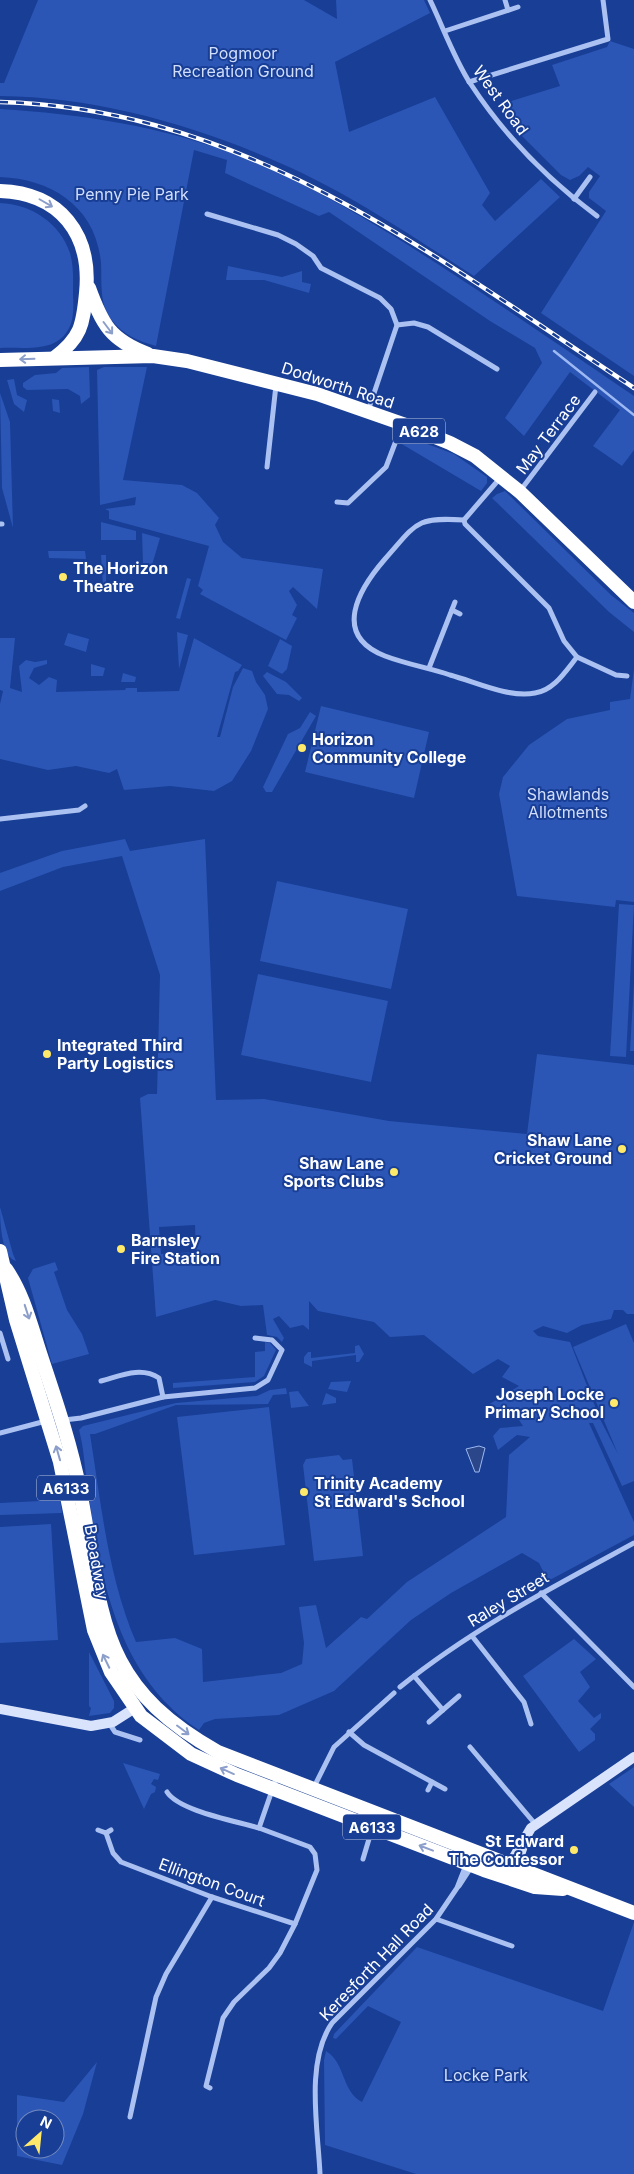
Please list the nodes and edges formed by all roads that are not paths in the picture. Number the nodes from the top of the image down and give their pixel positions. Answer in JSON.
{"nodes":[{"id":1,"x":430,"y":0,"type":"edge"},
{"id":2,"x":505,"y":0,"type":"edge"},
{"id":3,"x":603,"y":0,"type":"edge"},
{"id":4,"x":518,"y":7,"type":"dead end"},
{"id":5,"x":508,"y":10,"type":"junction"},
{"id":6,"x":444,"y":32,"type":"junction"},
{"id":7,"x":469,"y":82,"type":"junction"},
{"id":8,"x":590,"y":177,"type":"dead end"},
{"id":9,"x":0,"y":191,"type":"edge"},
{"id":10,"x":574,"y":199,"type":"junction"},
{"id":11,"x":207,"y":214,"type":"dead end"},
{"id":12,"x":597,"y":216,"type":"dead end"},
{"id":13,"x":87,"y":284,"type":"junction"},
{"id":14,"x":397,"y":325,"type":"junction"},
{"id":15,"x":153,"y":356,"type":"junction"},
{"id":16,"x":54,"y":358,"type":"junction"},
{"id":17,"x":0,"y":360,"type":"edge"},
{"id":18,"x":497,"y":369,"type":"dead end"},
{"id":19,"x":277,"y":384,"type":"junction"},
{"id":20,"x":595,"y":392,"type":"dead end"},
{"id":21,"x":368,"y":411,"type":"junction"},
{"id":22,"x":403,"y":424,"type":"junction"},
{"id":23,"x":268,"y":467,"type":"dead end"},
{"id":24,"x":501,"y":477,"type":"junction"},
{"id":25,"x":520,"y":492,"type":"junction"},
{"id":26,"x":336,"y":502,"type":"dead end"},
{"id":27,"x":464,"y":520,"type":"junction"},
{"id":28,"x":455,"y":602,"type":"dead end"},
{"id":29,"x":634,"y":602,"type":"edge"},
{"id":30,"x":452,"y":610,"type":"junction"},
{"id":31,"x":460,"y":614,"type":"dead end"},
{"id":32,"x":577,"y":657,"type":"junction"},
{"id":33,"x":429,"y":668,"type":"junction"},
{"id":34,"x":616,"y":675,"type":"junction"},
{"id":35,"x":627,"y":676,"type":"dead end"},
{"id":36,"x":615,"y":683,"type":"dead end"},
{"id":37,"x":85,"y":806,"type":"dead end"},
{"id":38,"x":0,"y":820,"type":"edge"},
{"id":39,"x":0,"y":1252,"type":"edge"},
{"id":40,"x":0,"y":1333,"type":"edge"},
{"id":41,"x":255,"y":1338,"type":"dead end"},
{"id":42,"x":1,"y":1343,"type":"edge"},
{"id":43,"x":8,"y":1359,"type":"dead end"},
{"id":44,"x":101,"y":1381,"type":"dead end"},
{"id":45,"x":163,"y":1398,"type":"junction"},
{"id":46,"x":56,"y":1420,"type":"junction"},
{"id":47,"x":0,"y":1432,"type":"edge"},
{"id":48,"x":634,"y":1543,"type":"edge"},
{"id":49,"x":541,"y":1593,"type":"junction"},
{"id":50,"x":472,"y":1636,"type":"junction"},
{"id":51,"x":414,"y":1676,"type":"junction"},
{"id":52,"x":400,"y":1687,"type":"dead end"},
{"id":53,"x":634,"y":1687,"type":"edge"},
{"id":54,"x":394,"y":1693,"type":"dead end"},
{"id":55,"x":459,"y":1696,"type":"dead end"},
{"id":56,"x":138,"y":1701,"type":"junction"},
{"id":57,"x":0,"y":1709,"type":"edge"},
{"id":58,"x":443,"y":1710,"type":"junction"},
{"id":59,"x":429,"y":1722,"type":"dead end"},
{"id":60,"x":108,"y":1723,"type":"junction"},
{"id":61,"x":531,"y":1724,"type":"dead end"},
{"id":62,"x":349,"y":1732,"type":"junction"},
{"id":63,"x":140,"y":1740,"type":"dead end"},
{"id":64,"x":470,"y":1747,"type":"dead end"},
{"id":65,"x":634,"y":1757,"type":"edge"},
{"id":66,"x":274,"y":1782,"type":"junction"},
{"id":67,"x":432,"y":1782,"type":"junction"},
{"id":68,"x":445,"y":1789,"type":"dead end"},
{"id":69,"x":428,"y":1790,"type":"dead end"},
{"id":70,"x":166,"y":1792,"type":"dead end"},
{"id":71,"x":310,"y":1796,"type":"junction"},
{"id":72,"x":536,"y":1825,"type":"junction"},
{"id":73,"x":259,"y":1828,"type":"junction"},
{"id":74,"x":373,"y":1828,"type":"junction"},
{"id":75,"x":98,"y":1830,"type":"dead end"},
{"id":76,"x":472,"y":1858,"type":"junction"},
{"id":77,"x":362,"y":1860,"type":"dead end"},
{"id":78,"x":510,"y":1871,"type":"junction"},
{"id":79,"x":212,"y":1897,"type":"junction"},
{"id":80,"x":634,"y":1913,"type":"edge"},
{"id":81,"x":436,"y":1919,"type":"junction"},
{"id":82,"x":295,"y":1924,"type":"junction"},
{"id":83,"x":512,"y":1946,"type":"dead end"},
{"id":84,"x":210,"y":2088,"type":"dead end"},
{"id":85,"x":130,"y":2117,"type":"dead end"},
{"id":86,"x":320,"y":2174,"type":"edge"}],
"edges":[{"from":1,"to":6,"type":"street","name":"West Road"},
{"from":2,"to":5,"type":"street"},
{"from":3,"to":7,"type":"street"},
{"from":4,"to":5,"type":"street"},
{"from":5,"to":6,"type":"street"},
{"from":6,"to":7,"type":"street","name":"West Road"},
{"from":7,"to":10,"type":"street","name":"West Road"},
{"from":8,"to":10,"type":"street"},
{"from":9,"to":13,"type":"highway","number":"A628","one_way":true},
{"from":10,"to":12,"type":"street","name":"West Road"},
{"from":11,"to":14,"type":"street"},
{"from":13,"to":15,"type":"highway","number":"A628","one_way":true},
{"from":13,"to":16,"type":"highway","number":"A628"},
{"from":14,"to":18,"type":"street"},
{"from":14,"to":21,"type":"street"},
{"from":15,"to":16,"type":"highway","name":"Dodworth Road","number":"A628"},
{"from":15,"to":19,"type":"highway","name":"Dodworth Road","number":"A628"},
{"from":16,"to":17,"type":"highway","name":"Dodworth Road","number":"A628","one_way":true},
{"from":19,"to":21,"type":"highway","name":"Dodworth Road","number":"A628"},
{"from":19,"to":23,"type":"street"},
{"from":20,"to":25,"type":"street","name":"May Terrace"},
{"from":21,"to":22,"type":"highway","name":"Dodworth Road","number":"A628"},
{"from":22,"to":24,"type":"highway","name":"Dodworth Road","number":"A628"},
{"from":22,"to":26,"type":"street"},
{"from":24,"to":25,"type":"highway","name":"Dodworth Road","number":"A628"},
{"from":24,"to":27,"type":"street"},
{"from":25,"to":29,"type":"highway","name":"Dodworth Road","number":"A628"},
{"from":27,"to":32,"type":"street"},
{"from":27,"to":33,"type":"street"},
{"from":28,"to":30,"type":"street"},
{"from":30,"to":31,"type":"street"},
{"from":30,"to":33,"type":"street"},
{"from":32,"to":33,"type":"street"},
{"from":32,"to":34,"type":"street"},
{"from":34,"to":35,"type":"street"},
{"from":34,"to":36,"type":"street"},
{"from":37,"to":38,"type":"street"},
{"from":39,"to":46,"type":"highway","name":"Broadway","number":"A6133"},
{"from":40,"to":42,"type":"street"},
{"from":41,"to":45,"type":"street"},
{"from":42,"to":43,"type":"street"},
{"from":44,"to":45,"type":"street"},
{"from":45,"to":46,"type":"street"},
{"from":46,"to":47,"type":"street"},
{"from":46,"to":56,"type":"highway","name":"Broadway","number":"A6133"},
{"from":48,"to":49,"type":"street","name":"Raley Street"},
{"from":49,"to":50,"type":"street","name":"Raley Street"},
{"from":49,"to":53,"type":"street"},
{"from":50,"to":51,"type":"street","name":"Raley Street"},
{"from":50,"to":61,"type":"street"},
{"from":51,"to":52,"type":"street","name":"Raley Street"},
{"from":51,"to":58,"type":"street"},
{"from":54,"to":62,"type":"street"},
{"from":55,"to":58,"type":"street"},
{"from":56,"to":60,"type":"street"},
{"from":56,"to":66,"type":"highway","number":"A6133"},
{"from":57,"to":60,"type":"street"},
{"from":58,"to":59,"type":"street"},
{"from":60,"to":63,"type":"street"},
{"from":62,"to":67,"type":"street"},
{"from":62,"to":71,"type":"street"},
{"from":64,"to":72,"type":"street"},
{"from":65,"to":72,"type":"street"},
{"from":66,"to":71,"type":"highway","number":"A6133"},
{"from":66,"to":73,"type":"street"},
{"from":67,"to":68,"type":"street"},
{"from":67,"to":69,"type":"street"},
{"from":70,"to":73,"type":"street"},
{"from":71,"to":74,"type":"highway","number":"A6133"},
{"from":71,"to":76,"type":"highway","number":"A6133"},
{"from":72,"to":78,"type":"street"},
{"from":73,"to":82,"type":"street"},
{"from":76,"to":74,"type":"highway","number":"A6133","one_way":true},
{"from":74,"to":77,"type":"street"},
{"from":75,"to":79,"type":"street","name":"Ellington Court"},
{"from":76,"to":78,"type":"highway","number":"A6133"},
{"from":76,"to":81,"type":"street","name":"Keresforth Hall Road"},
{"from":78,"to":80,"type":"highway","number":"A6133"},
{"from":79,"to":82,"type":"street","name":"Ellington Court"},
{"from":79,"to":85,"type":"street"},
{"from":81,"to":83,"type":"street"},
{"from":81,"to":86,"type":"street","name":"Keresforth Hall Road"},
{"from":82,"to":84,"type":"street"}]}
